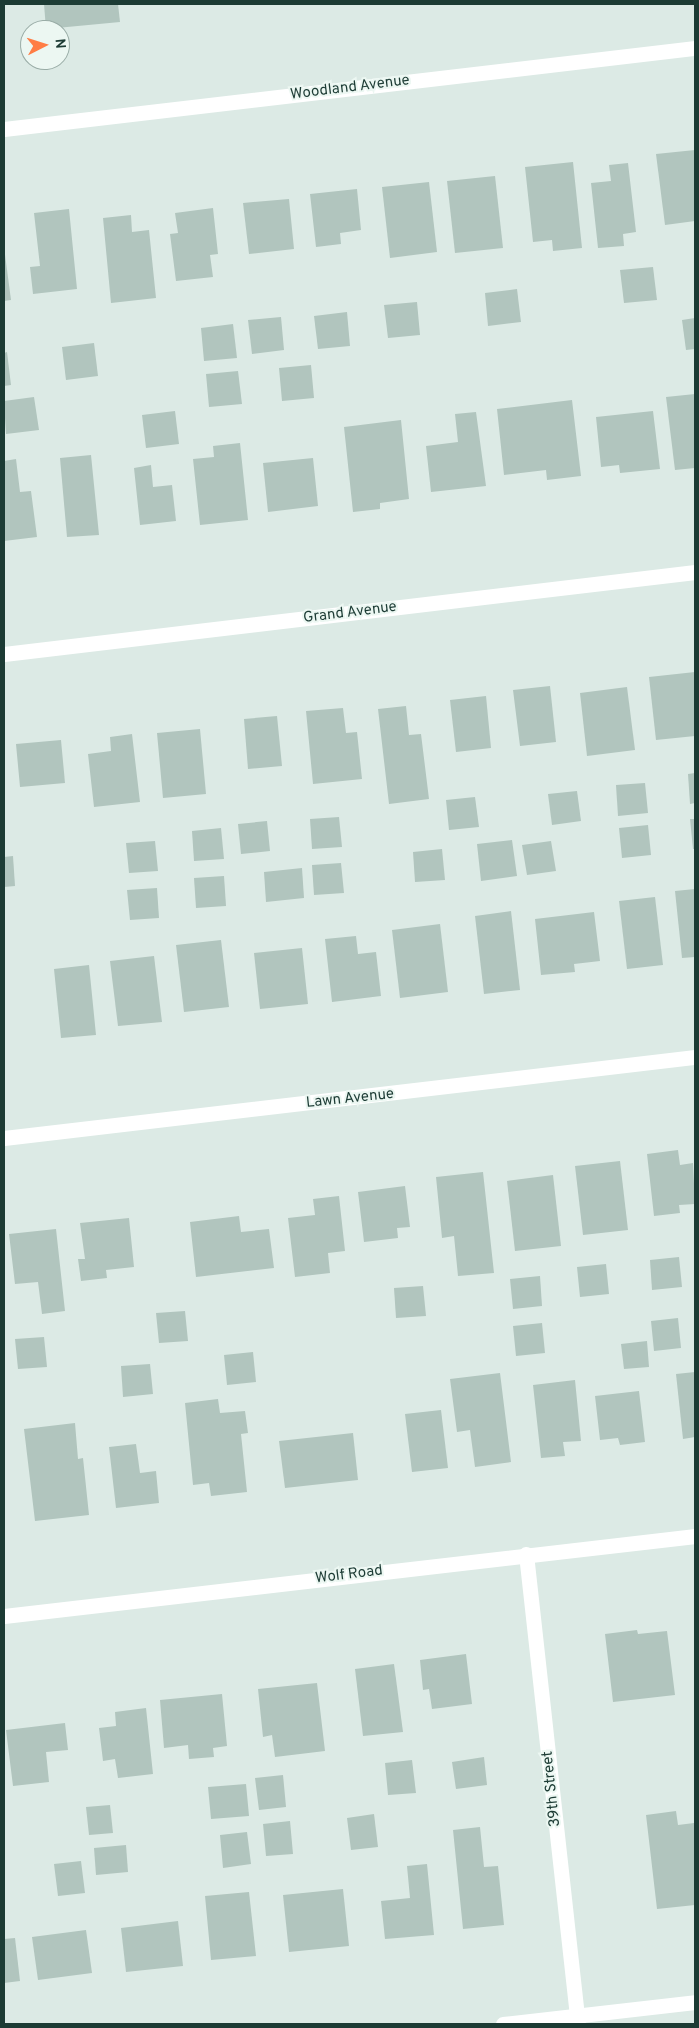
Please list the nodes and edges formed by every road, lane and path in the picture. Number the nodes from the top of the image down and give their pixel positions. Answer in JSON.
{"nodes":[{"id":1,"x":695,"y":48,"type":"edge"},
{"id":2,"x":4,"y":129,"type":"edge"},
{"id":3,"x":695,"y":572,"type":"edge"},
{"id":4,"x":4,"y":654,"type":"edge"},
{"id":5,"x":695,"y":1057,"type":"edge"},
{"id":6,"x":4,"y":1138,"type":"edge"},
{"id":7,"x":695,"y":1536,"type":"edge"},
{"id":8,"x":526,"y":1554,"type":"junction"},
{"id":9,"x":4,"y":1616,"type":"edge"},
{"id":10,"x":695,"y":2002,"type":"edge"},
{"id":11,"x":577,"y":2020,"type":"edge"},
{"id":12,"x":503,"y":2024,"type":"edge"}],
"edges":[{"from":1,"to":2,"type":"street","name":"Woodland Avenue"},
{"from":3,"to":4,"type":"street","name":"Grand Avenue"},
{"from":5,"to":6,"type":"street","name":"Lawn Avenue"},
{"from":7,"to":8,"type":"street","name":"Wolf Road"},
{"from":8,"to":9,"type":"street","name":"Wolf Road"},
{"from":8,"to":11,"type":"street","name":"39th Street"},
{"from":10,"to":11,"type":"street"},
{"from":11,"to":12,"type":"street"}]}
